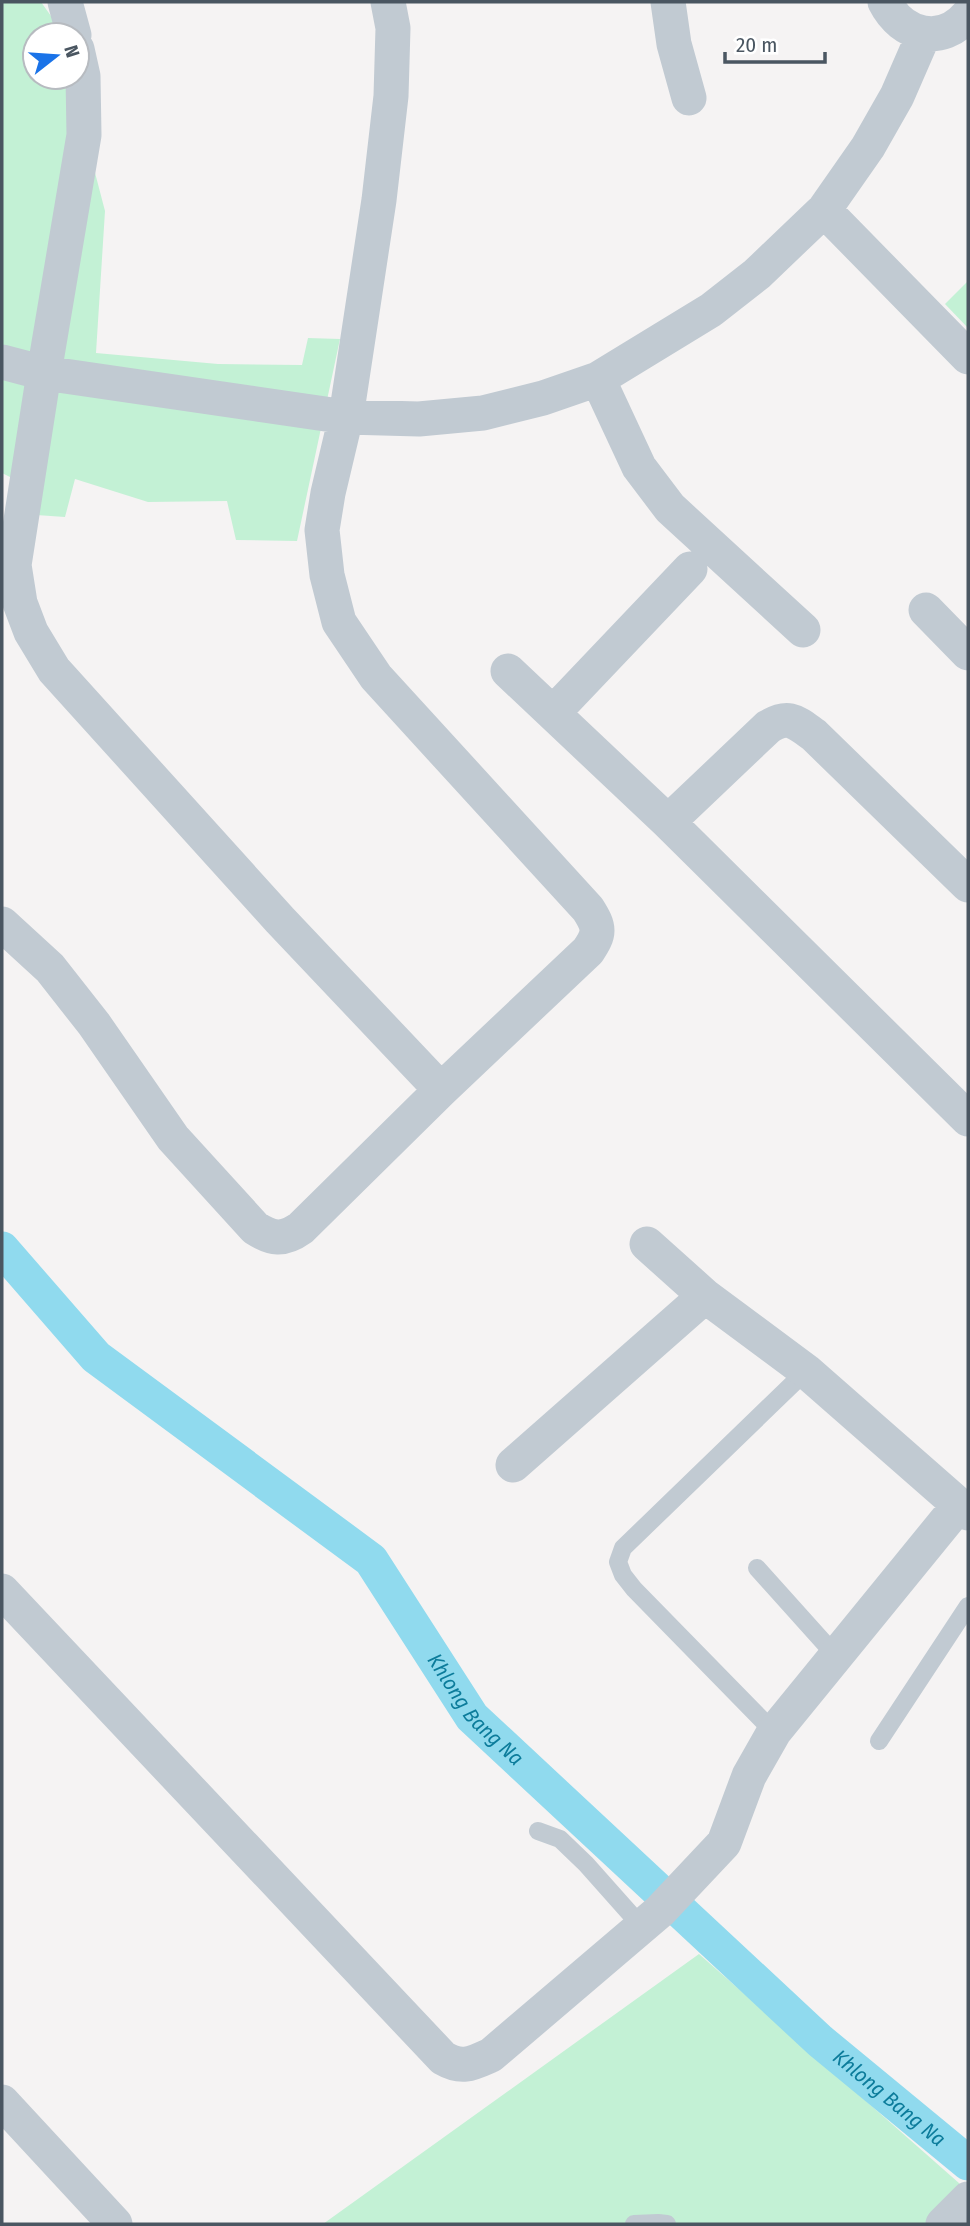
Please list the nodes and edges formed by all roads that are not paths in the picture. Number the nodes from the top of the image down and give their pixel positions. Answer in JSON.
{"nodes":[{"id":1,"x":65,"y":2,"type":"edge"},
{"id":2,"x":388,"y":2,"type":"edge"},
{"id":3,"x":668,"y":2,"type":"edge"},
{"id":4,"x":885,"y":2,"type":"edge"},
{"id":5,"x":968,"y":15,"type":"edge"},
{"id":6,"x":70,"y":21,"type":"edge"},
{"id":7,"x":924,"y":34,"type":"junction"},
{"id":8,"x":83,"y":91,"type":"edge"},
{"id":9,"x":689,"y":98,"type":"dead end"},
{"id":10,"x":824,"y":209,"type":"junction"},
{"id":11,"x":968,"y":356,"type":"edge"},
{"id":12,"x":2,"y":362,"type":"edge"},
{"id":13,"x":44,"y":373,"type":"junction"},
{"id":14,"x":598,"y":379,"type":"junction"},
{"id":15,"x":346,"y":417,"type":"junction"},
{"id":16,"x":691,"y":569,"type":"dead end"},
{"id":17,"x":926,"y":610,"type":"dead end"},
{"id":18,"x":803,"y":630,"type":"dead end"},
{"id":19,"x":968,"y":653,"type":"edge"},
{"id":20,"x":508,"y":671,"type":"dead end"},
{"id":21,"x":553,"y":713,"type":"junction"},
{"id":22,"x":668,"y":822,"type":"junction"},
{"id":23,"x":968,"y":885,"type":"edge"},
{"id":24,"x":2,"y":924,"type":"edge"},
{"id":25,"x":440,"y":1090,"type":"junction"},
{"id":26,"x":968,"y":1119,"type":"edge"},
{"id":27,"x":646,"y":1244,"type":"dead end"},
{"id":28,"x":705,"y":1296,"type":"junction"},
{"id":29,"x":806,"y":1371,"type":"junction"},
{"id":30,"x":513,"y":1465,"type":"dead end"},
{"id":31,"x":964,"y":1509,"type":"edge"},
{"id":32,"x":757,"y":1568,"type":"dead end"},
{"id":33,"x":2,"y":1591,"type":"edge"},
{"id":34,"x":968,"y":1606,"type":"edge"},
{"id":35,"x":836,"y":1656,"type":"junction"},
{"id":36,"x":774,"y":1732,"type":"junction"},
{"id":37,"x":879,"y":1741,"type":"dead end"},
{"id":38,"x":538,"y":1831,"type":"dead end"},
{"id":39,"x":651,"y":1919,"type":"junction"},
{"id":40,"x":2,"y":2102,"type":"edge"},
{"id":41,"x":968,"y":2199,"type":"edge"},
{"id":42,"x":115,"y":2224,"type":"edge"},
{"id":43,"x":634,"y":2224,"type":"edge"},
{"id":44,"x":661,"y":2224,"type":"edge"},
{"id":45,"x":943,"y":2224,"type":"edge"}],
"edges":[{"from":1,"to":6,"type":"street"},
{"from":2,"to":15,"type":"street"},
{"from":3,"to":9,"type":"street"},
{"from":4,"to":7,"type":"street"},
{"from":5,"to":7,"type":"street"},
{"from":7,"to":10,"type":"street"},
{"from":8,"to":13,"type":"street"},
{"from":10,"to":11,"type":"street"},
{"from":10,"to":14,"type":"street"},
{"from":12,"to":13,"type":"street"},
{"from":13,"to":15,"type":"street"},
{"from":13,"to":25,"type":"street"},
{"from":14,"to":15,"type":"street"},
{"from":14,"to":18,"type":"street"},
{"from":15,"to":25,"type":"street"},
{"from":16,"to":21,"type":"street"},
{"from":17,"to":19,"type":"street"},
{"from":20,"to":21,"type":"street"},
{"from":21,"to":22,"type":"street"},
{"from":22,"to":23,"type":"street"},
{"from":22,"to":26,"type":"street"},
{"from":24,"to":25,"type":"street"},
{"from":27,"to":28,"type":"street"},
{"from":28,"to":29,"type":"street"},
{"from":28,"to":30,"type":"street"},
{"from":29,"to":31,"type":"street"},
{"from":29,"to":36,"type":"lane"},
{"from":31,"to":35,"type":"street"},
{"from":32,"to":35,"type":"lane"},
{"from":33,"to":39,"type":"street"},
{"from":34,"to":37,"type":"lane"},
{"from":35,"to":36,"type":"street"},
{"from":36,"to":39,"type":"street"},
{"from":38,"to":39,"type":"lane"},
{"from":40,"to":42,"type":"street"},
{"from":41,"to":45,"type":"street"},
{"from":43,"to":44,"type":"lane"}]}
